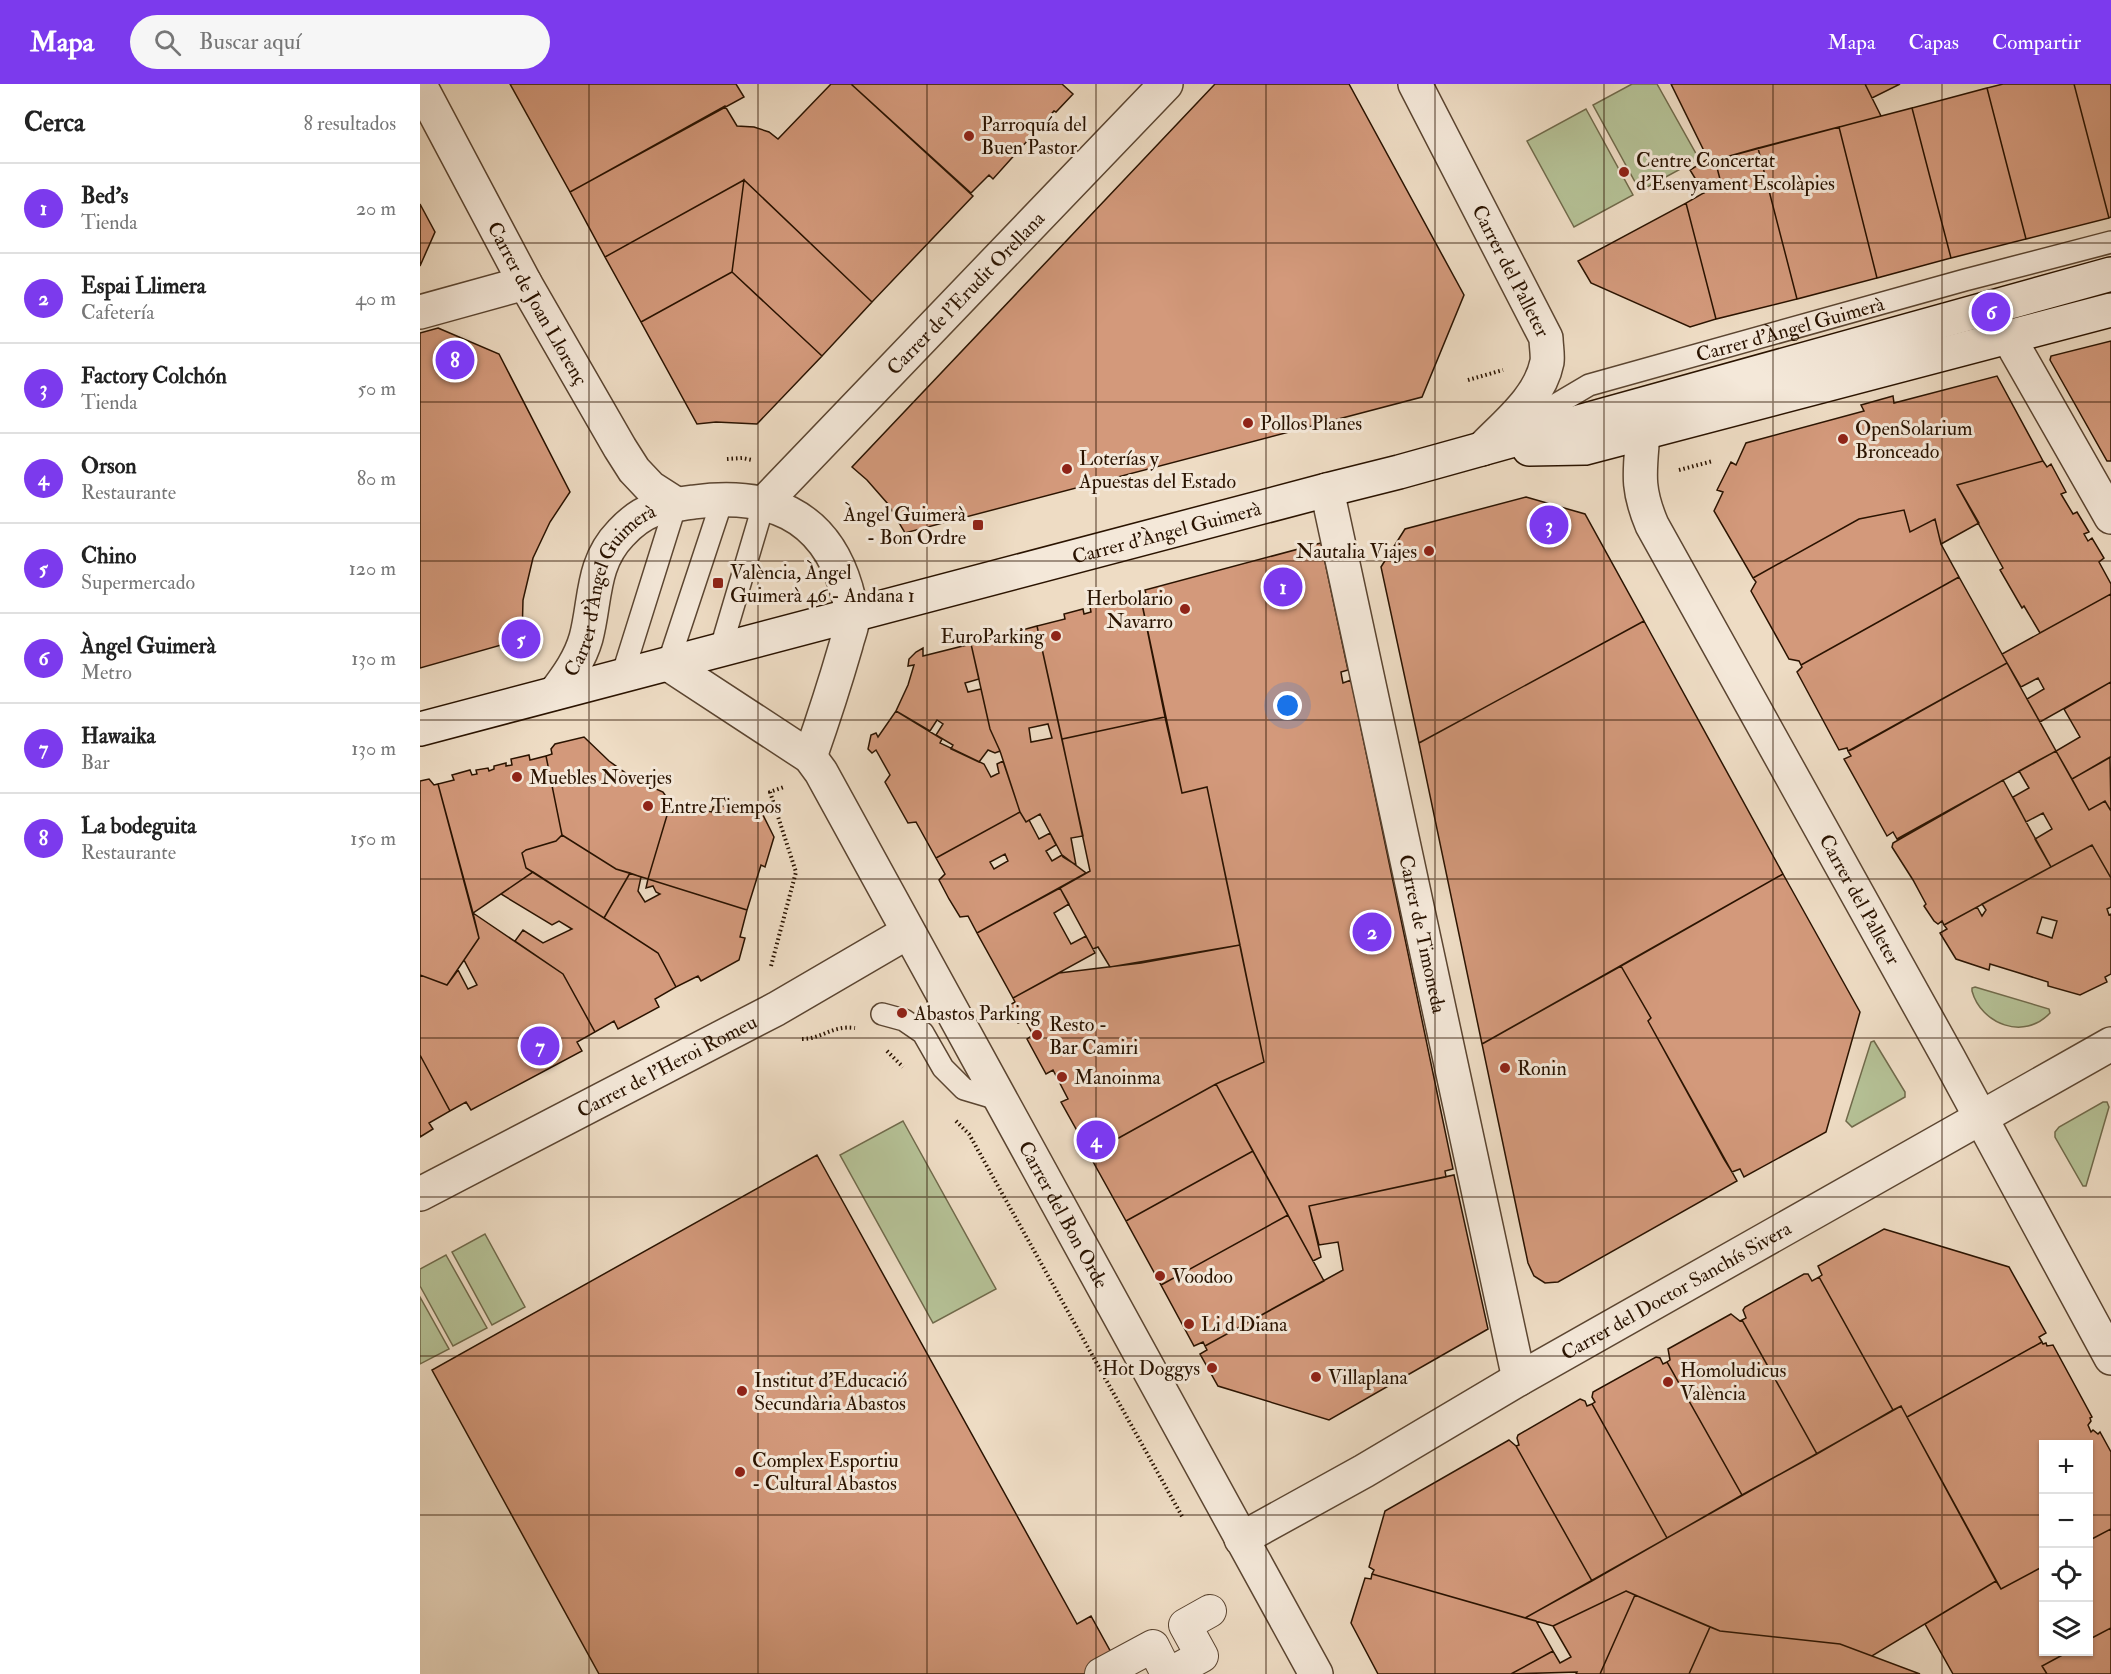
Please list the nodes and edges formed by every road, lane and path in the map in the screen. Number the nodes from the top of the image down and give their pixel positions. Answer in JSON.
{"nodes":[{"id":1,"x":1166,"y":84,"type":"edge"},
{"id":2,"x":1415,"y":84,"type":"edge"},
{"id":3,"x":420,"y":85,"type":"edge"},
{"id":4,"x":2111,"y":242,"type":"edge"},
{"id":5,"x":2111,"y":274,"type":"edge"},
{"id":6,"x":525,"y":283,"type":"junction"},
{"id":7,"x":2111,"y":310,"type":"edge"},
{"id":8,"x":420,"y":312,"type":"edge"},
{"id":9,"x":2009,"y":338,"type":"junction"},
{"id":10,"x":1506,"y":369,"type":"dead end"},
{"id":11,"x":1468,"y":380,"type":"dead end"},
{"id":12,"x":1643,"y":433,"type":"junction"},
{"id":13,"x":1482,"y":449,"type":"junction"},
{"id":14,"x":1713,"y":462,"type":"dead end"},
{"id":15,"x":1672,"y":472,"type":"dead end"},
{"id":16,"x":1327,"y":490,"type":"junction"},
{"id":17,"x":723,"y":498,"type":"junction"},
{"id":18,"x":764,"y":503,"type":"junction"},
{"id":19,"x":676,"y":504,"type":"junction"},
{"id":20,"x":2111,"y":517,"type":"edge"},
{"id":21,"x":854,"y":616,"type":"junction"},
{"id":22,"x":720,"y":651,"type":"junction"},
{"id":23,"x":668,"y":664,"type":"junction"},
{"id":24,"x":622,"y":676,"type":"junction"},
{"id":25,"x":555,"y":693,"type":"junction"},
{"id":26,"x":420,"y":729,"type":"edge"},
{"id":27,"x":810,"y":757,"type":"junction"},
{"id":28,"x":790,"y":785,"type":"dead end"},
{"id":29,"x":908,"y":932,"type":"junction"},
{"id":30,"x":768,"y":975,"type":"dead end"},
{"id":31,"x":882,"y":1014,"type":"dead end"},
{"id":32,"x":858,"y":1028,"type":"dead end"},
{"id":33,"x":795,"y":1039,"type":"dead end"},
{"id":34,"x":2111,"y":1044,"type":"edge"},
{"id":35,"x":886,"y":1049,"type":"dead end"},
{"id":36,"x":910,"y":1074,"type":"dead end"},
{"id":37,"x":1000,"y":1100,"type":"junction"},
{"id":38,"x":952,"y":1117,"type":"dead end"},
{"id":39,"x":1980,"y":1118,"type":"junction"},
{"id":40,"x":420,"y":1194,"type":"edge"},
{"id":41,"x":2111,"y":1358,"type":"edge"},
{"id":42,"x":1519,"y":1379,"type":"junction"},
{"id":43,"x":1183,"y":1518,"type":"dead end"},
{"id":44,"x":1241,"y":1539,"type":"junction"},
{"id":45,"x":1197,"y":1618,"type":"dead end"},
{"id":46,"x":1101,"y":1674,"type":"edge"},
{"id":47,"x":1168,"y":1674,"type":"edge"},
{"id":48,"x":1316,"y":1674,"type":"edge"}],
"edges":[{"from":1,"to":18,"type":"street","name":"Carrer de l’Erudit Orellana"},
{"from":2,"to":13,"type":"street","name":"Carrer del Palleter"},
{"from":3,"to":6,"type":"street","name":"Carrer de Joan Llorenç"},
{"from":4,"to":13,"type":"lane","name":"Carrer d'Àngel Guimerà"},
{"from":5,"to":13,"type":"street","name":"Carrer d'Àngel Guimerà"},
{"from":6,"to":8,"type":"street"},
{"from":6,"to":19,"type":"street","name":"Carrer de Joan Llorenç"},
{"from":7,"to":9,"type":"street","name":"Carrer d'Àngel Guimerà"},
{"from":9,"to":12,"type":"street","name":"Carrer d'Àngel Guimerà"},
{"from":9,"to":20,"type":"street"},
{"from":10,"to":11,"type":"path"},
{"from":12,"to":13,"type":"street","name":"Carrer d'Àngel Guimerà"},
{"from":12,"to":39,"type":"street","name":"Carrer del Palleter"},
{"from":13,"to":16,"type":"street","name":"Carrer d'Àngel Guimerà"},
{"from":14,"to":15,"type":"path"},
{"from":16,"to":21,"type":"street","name":"Carrer d'Àngel Guimerà"},
{"from":16,"to":42,"type":"street","name":"Carrer de Timoneda"},
{"from":17,"to":18,"type":"street","name":"Carrer d'Àngel Guimerà"},
{"from":17,"to":19,"type":"street","name":"Carrer d'Àngel Guimerà"},
{"from":17,"to":23,"type":"lane"},
{"from":18,"to":21,"type":"street","name":"Carrer d'Àngel Guimerà"},
{"from":18,"to":22,"type":"lane"},
{"from":19,"to":24,"type":"lane","name":"Carrer d'Àngel Guimerà"},
{"from":19,"to":25,"type":"street","name":"Carrer d'Àngel Guimerà"},
{"from":21,"to":22,"type":"street","name":"Carrer d'Àngel Guimerà"},
{"from":21,"to":27,"type":"street"},
{"from":22,"to":23,"type":"street","name":"Carrer d'Àngel Guimerà"},
{"from":23,"to":24,"type":"street","name":"Carrer d'Àngel Guimerà"},
{"from":23,"to":27,"type":"street"},
{"from":24,"to":25,"type":"street","name":"Carrer d'Àngel Guimerà"},
{"from":25,"to":26,"type":"street","name":"Carrer d'Àngel Guimerà"},
{"from":27,"to":29,"type":"street","name":"Carrer del Bon Orde"},
{"from":28,"to":30,"type":"path"},
{"from":29,"to":37,"type":"street","name":"Carrer del Bon Orde"},
{"from":29,"to":40,"type":"street","name":"Carrer de l'Heroi Romeu"},
{"from":31,"to":37,"type":"lane"},
{"from":32,"to":33,"type":"path"},
{"from":34,"to":39,"type":"street","name":"Carrer del Doctor Sanchís Sivera"},
{"from":35,"to":36,"type":"path"},
{"from":37,"to":44,"type":"street","name":"Carrer del Bon Orde"},
{"from":38,"to":43,"type":"path"},
{"from":39,"to":41,"type":"street","name":"Carrer del Palleter"},
{"from":39,"to":42,"type":"street","name":"Carrer del Doctor Sanchís Sivera"},
{"from":42,"to":44,"type":"street","name":"Carrer del Doctor Sanchís Sivera"},
{"from":44,"to":48,"type":"street","name":"Carrer del Bon Orde"},
{"from":45,"to":47,"type":"street"},
{"from":46,"to":47,"type":"street"}]}
